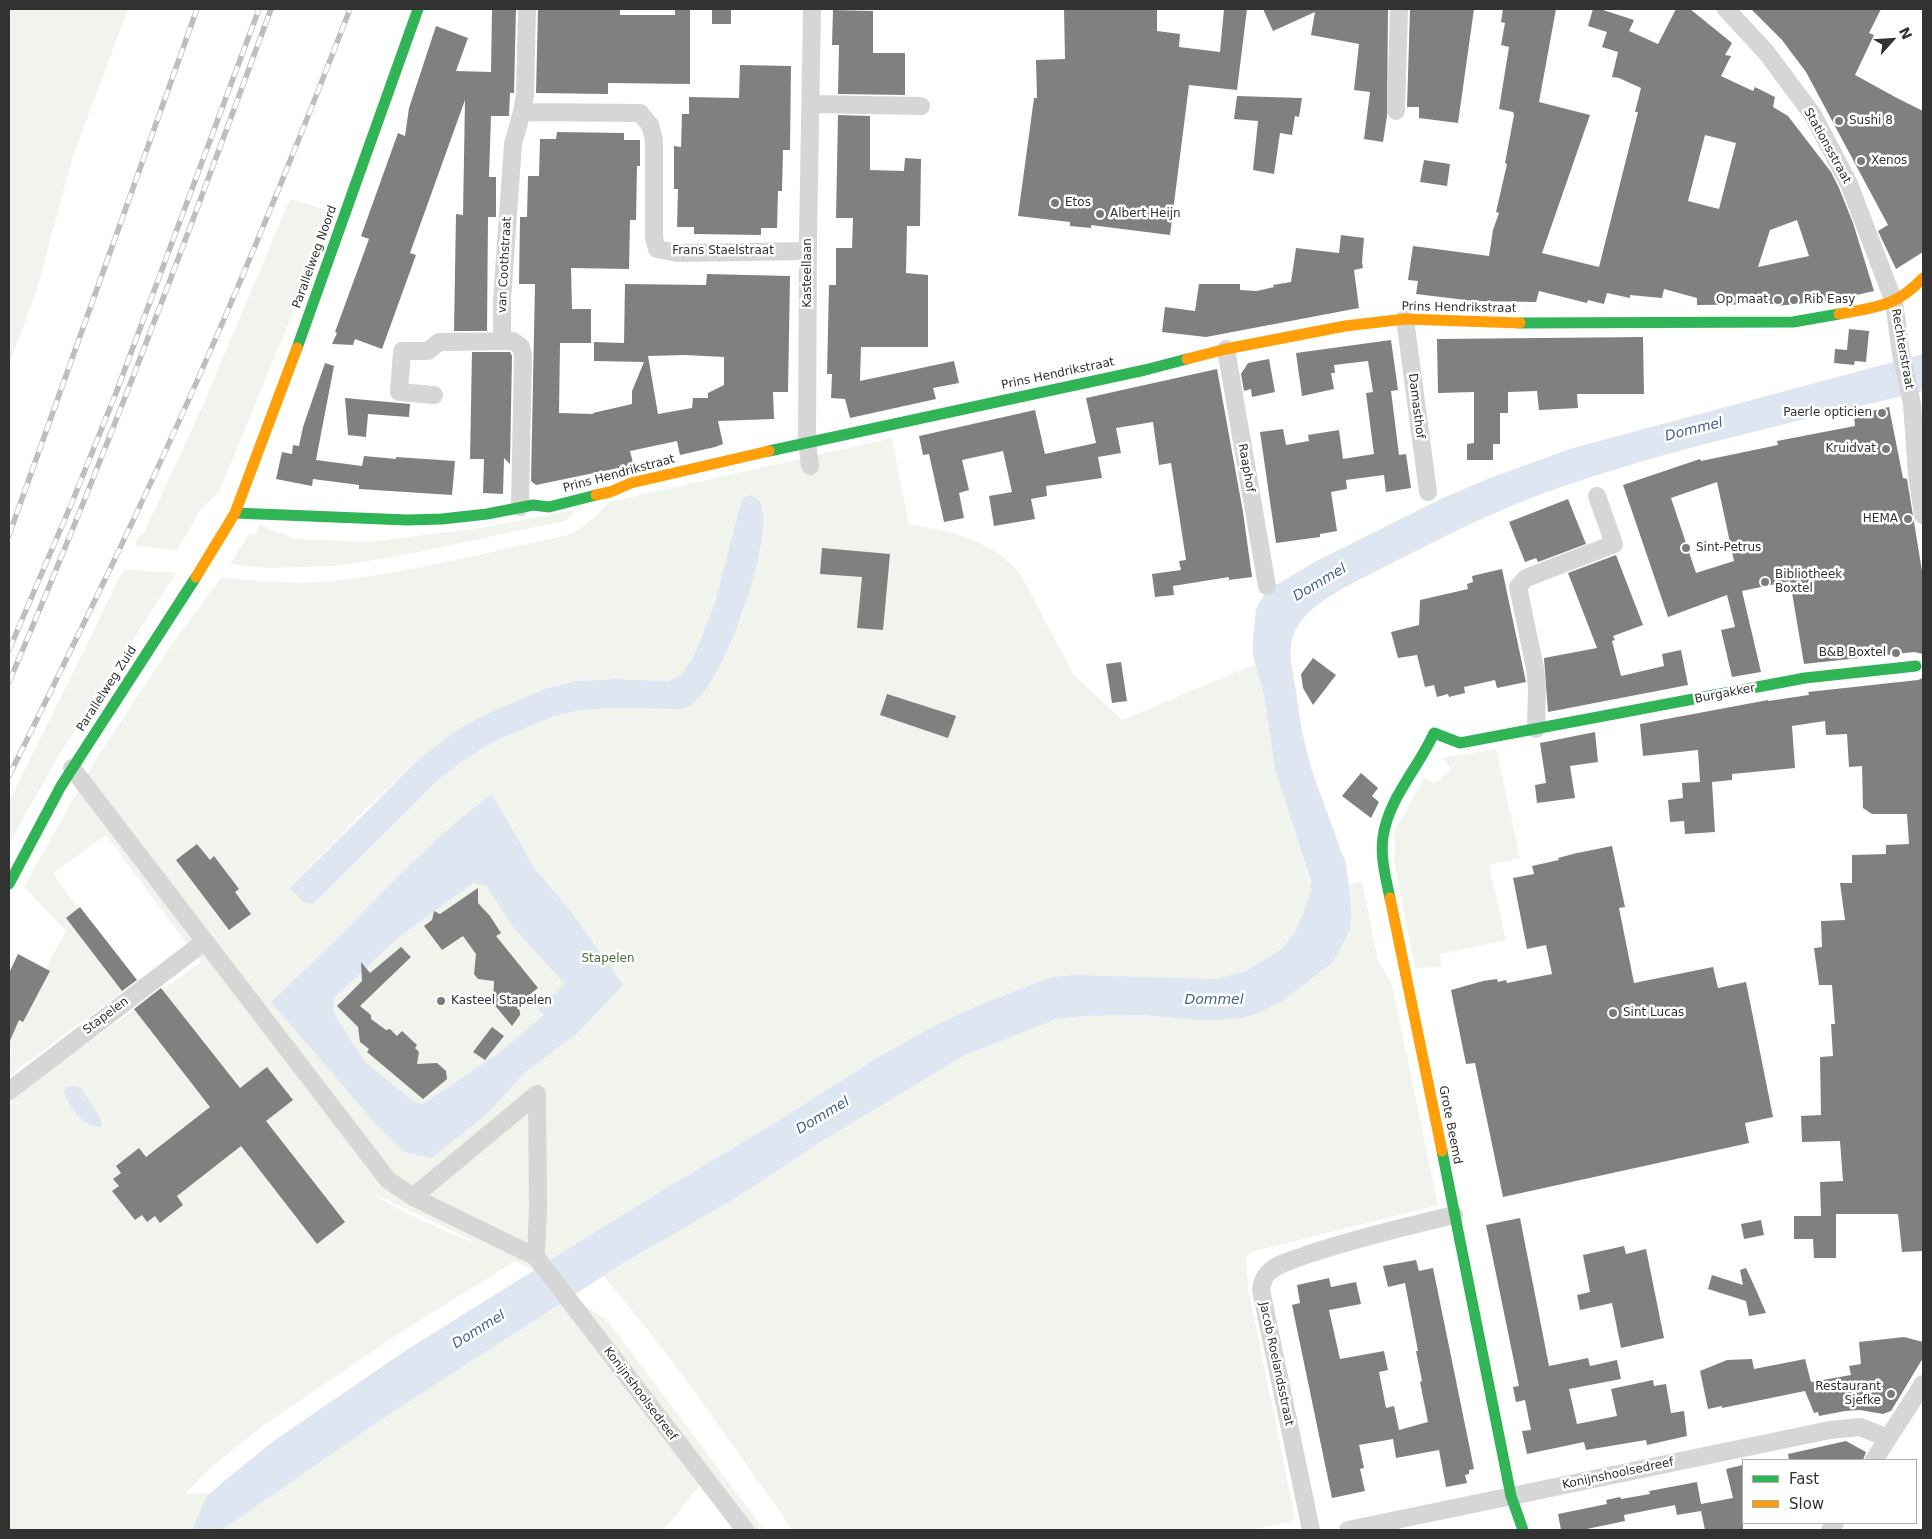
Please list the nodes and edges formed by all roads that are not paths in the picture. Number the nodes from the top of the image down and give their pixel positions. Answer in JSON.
{"nodes":[{"id":1,"x":418,"y":9,"type":"edge"},
{"id":2,"x":527,"y":9,"type":"edge"},
{"id":3,"x":812,"y":9,"type":"edge"},
{"id":4,"x":1399,"y":9,"type":"edge"},
{"id":5,"x":1726,"y":9,"type":"edge"},
{"id":6,"x":811,"y":104,"type":"junction"},
{"id":7,"x":921,"y":106,"type":"dead end"},
{"id":8,"x":1396,"y":111,"type":"dead end"},
{"id":9,"x":522,"y":112,"type":"junction"},
{"id":10,"x":808,"y":251,"type":"junction"},
{"id":11,"x":1923,"y":278,"type":"edge"},
{"id":12,"x":1894,"y":302,"type":"junction"},
{"id":13,"x":1405,"y":319,"type":"junction"},
{"id":14,"x":502,"y":341,"type":"junction"},
{"id":15,"x":1226,"y":349,"type":"junction"},
{"id":16,"x":434,"y":395,"type":"dead end"},
{"id":17,"x":807,"y":442,"type":"junction"},
{"id":18,"x":810,"y":466,"type":"dead end"},
{"id":19,"x":1920,"y":474,"type":"edge"},
{"id":20,"x":1428,"y":492,"type":"dead end"},
{"id":21,"x":1597,"y":496,"type":"dead end"},
{"id":22,"x":520,"y":507,"type":"junction"},
{"id":23,"x":235,"y":513,"type":"junction"},
{"id":24,"x":1923,"y":515,"type":"edge"},
{"id":25,"x":1267,"y":586,"type":"dead end"},
{"id":26,"x":1916,"y":666,"type":"dead end"},
{"id":27,"x":1536,"y":729,"type":"junction"},
{"id":28,"x":1434,"y":733,"type":"joint"},
{"id":29,"x":72,"y":768,"type":"junction"},
{"id":30,"x":9,"y":884,"type":"edge"},
{"id":31,"x":204,"y":942,"type":"junction"},
{"id":32,"x":9,"y":1091,"type":"edge"},
{"id":33,"x":413,"y":1198,"type":"junction"},
{"id":34,"x":1454,"y":1215,"type":"junction"},
{"id":35,"x":536,"y":1258,"type":"junction"},
{"id":36,"x":1922,"y":1390,"type":"edge"},
{"id":37,"x":1888,"y":1438,"type":"junction"},
{"id":38,"x":1875,"y":1459,"type":"edge"},
{"id":39,"x":1511,"y":1496,"type":"junction"},
{"id":40,"x":745,"y":1530,"type":"edge"},
{"id":41,"x":1311,"y":1530,"type":"edge"},
{"id":42,"x":1348,"y":1530,"type":"edge"},
{"id":43,"x":1522,"y":1530,"type":"edge"}],
"edges":[{"from":1,"to":23,"type":"street","name":"Parallelweg Noord"},
{"from":2,"to":9,"type":"street","name":"van Coothstraat"},
{"from":3,"to":6,"type":"street","name":"Kasteellaan"},
{"from":4,"to":8,"type":"street"},
{"from":5,"to":12,"type":"street","name":"Stationsstraat"},
{"from":6,"to":7,"type":"street"},
{"from":6,"to":10,"type":"street","name":"Kasteellaan"},
{"from":9,"to":10,"type":"street","name":"Frans Staelstraat"},
{"from":9,"to":14,"type":"street","name":"van Coothstraat"},
{"from":10,"to":17,"type":"street","name":"Kasteellaan"},
{"from":11,"to":12,"type":"street"},
{"from":12,"to":13,"type":"street","name":"Prins Hendrikstraat"},
{"from":12,"to":19,"type":"street","name":"Rechterstraat"},
{"from":13,"to":15,"type":"street","name":"Prins Hendrikstraat"},
{"from":13,"to":20,"type":"street","name":"Damasthof"},
{"from":14,"to":16,"type":"street"},
{"from":14,"to":22,"type":"street"},
{"from":15,"to":17,"type":"street","name":"Prins Hendrikstraat"},
{"from":15,"to":25,"type":"street","name":"Raaphof"},
{"from":17,"to":18,"type":"street","name":"Kasteellaan"},
{"from":17,"to":22,"type":"street","name":"Prins Hendrikstraat"},
{"from":19,"to":24,"type":"street","name":"Rechterstraat"},
{"from":21,"to":27,"type":"street"},
{"from":22,"to":23,"type":"street","name":"Prins Hendrikstraat"},
{"from":23,"to":29,"type":"street","name":"Parallelweg Zuid"},
{"from":26,"to":27,"type":"street","name":"Burgakker"},
{"from":27,"to":28,"type":"street","name":"Burgakker"},
{"from":28,"to":34,"type":"street","name":"Grote Beemd"},
{"from":29,"to":30,"type":"street","name":"Parallelweg Zuid"},
{"from":29,"to":31,"type":"street"},
{"from":31,"to":32,"type":"street","name":"Stapelen"},
{"from":31,"to":33,"type":"street"},
{"from":33,"to":35,"type":"street"},
{"from":33,"to":35,"type":"street"},
{"from":34,"to":39,"type":"street","name":"Grote Beemd"},
{"from":34,"to":41,"type":"street","name":"Jacob Roelandsstraat"},
{"from":35,"to":40,"type":"street","name":"Konijnshoolsedreef"},
{"from":36,"to":37,"type":"street"},
{"from":37,"to":38,"type":"street"},
{"from":37,"to":39,"type":"street","name":"Konijnshoolsedreef"},
{"from":39,"to":42,"type":"street","name":"Konijnshoolsedreef"},
{"from":39,"to":43,"type":"street","name":"Grote Beemd"}]}
